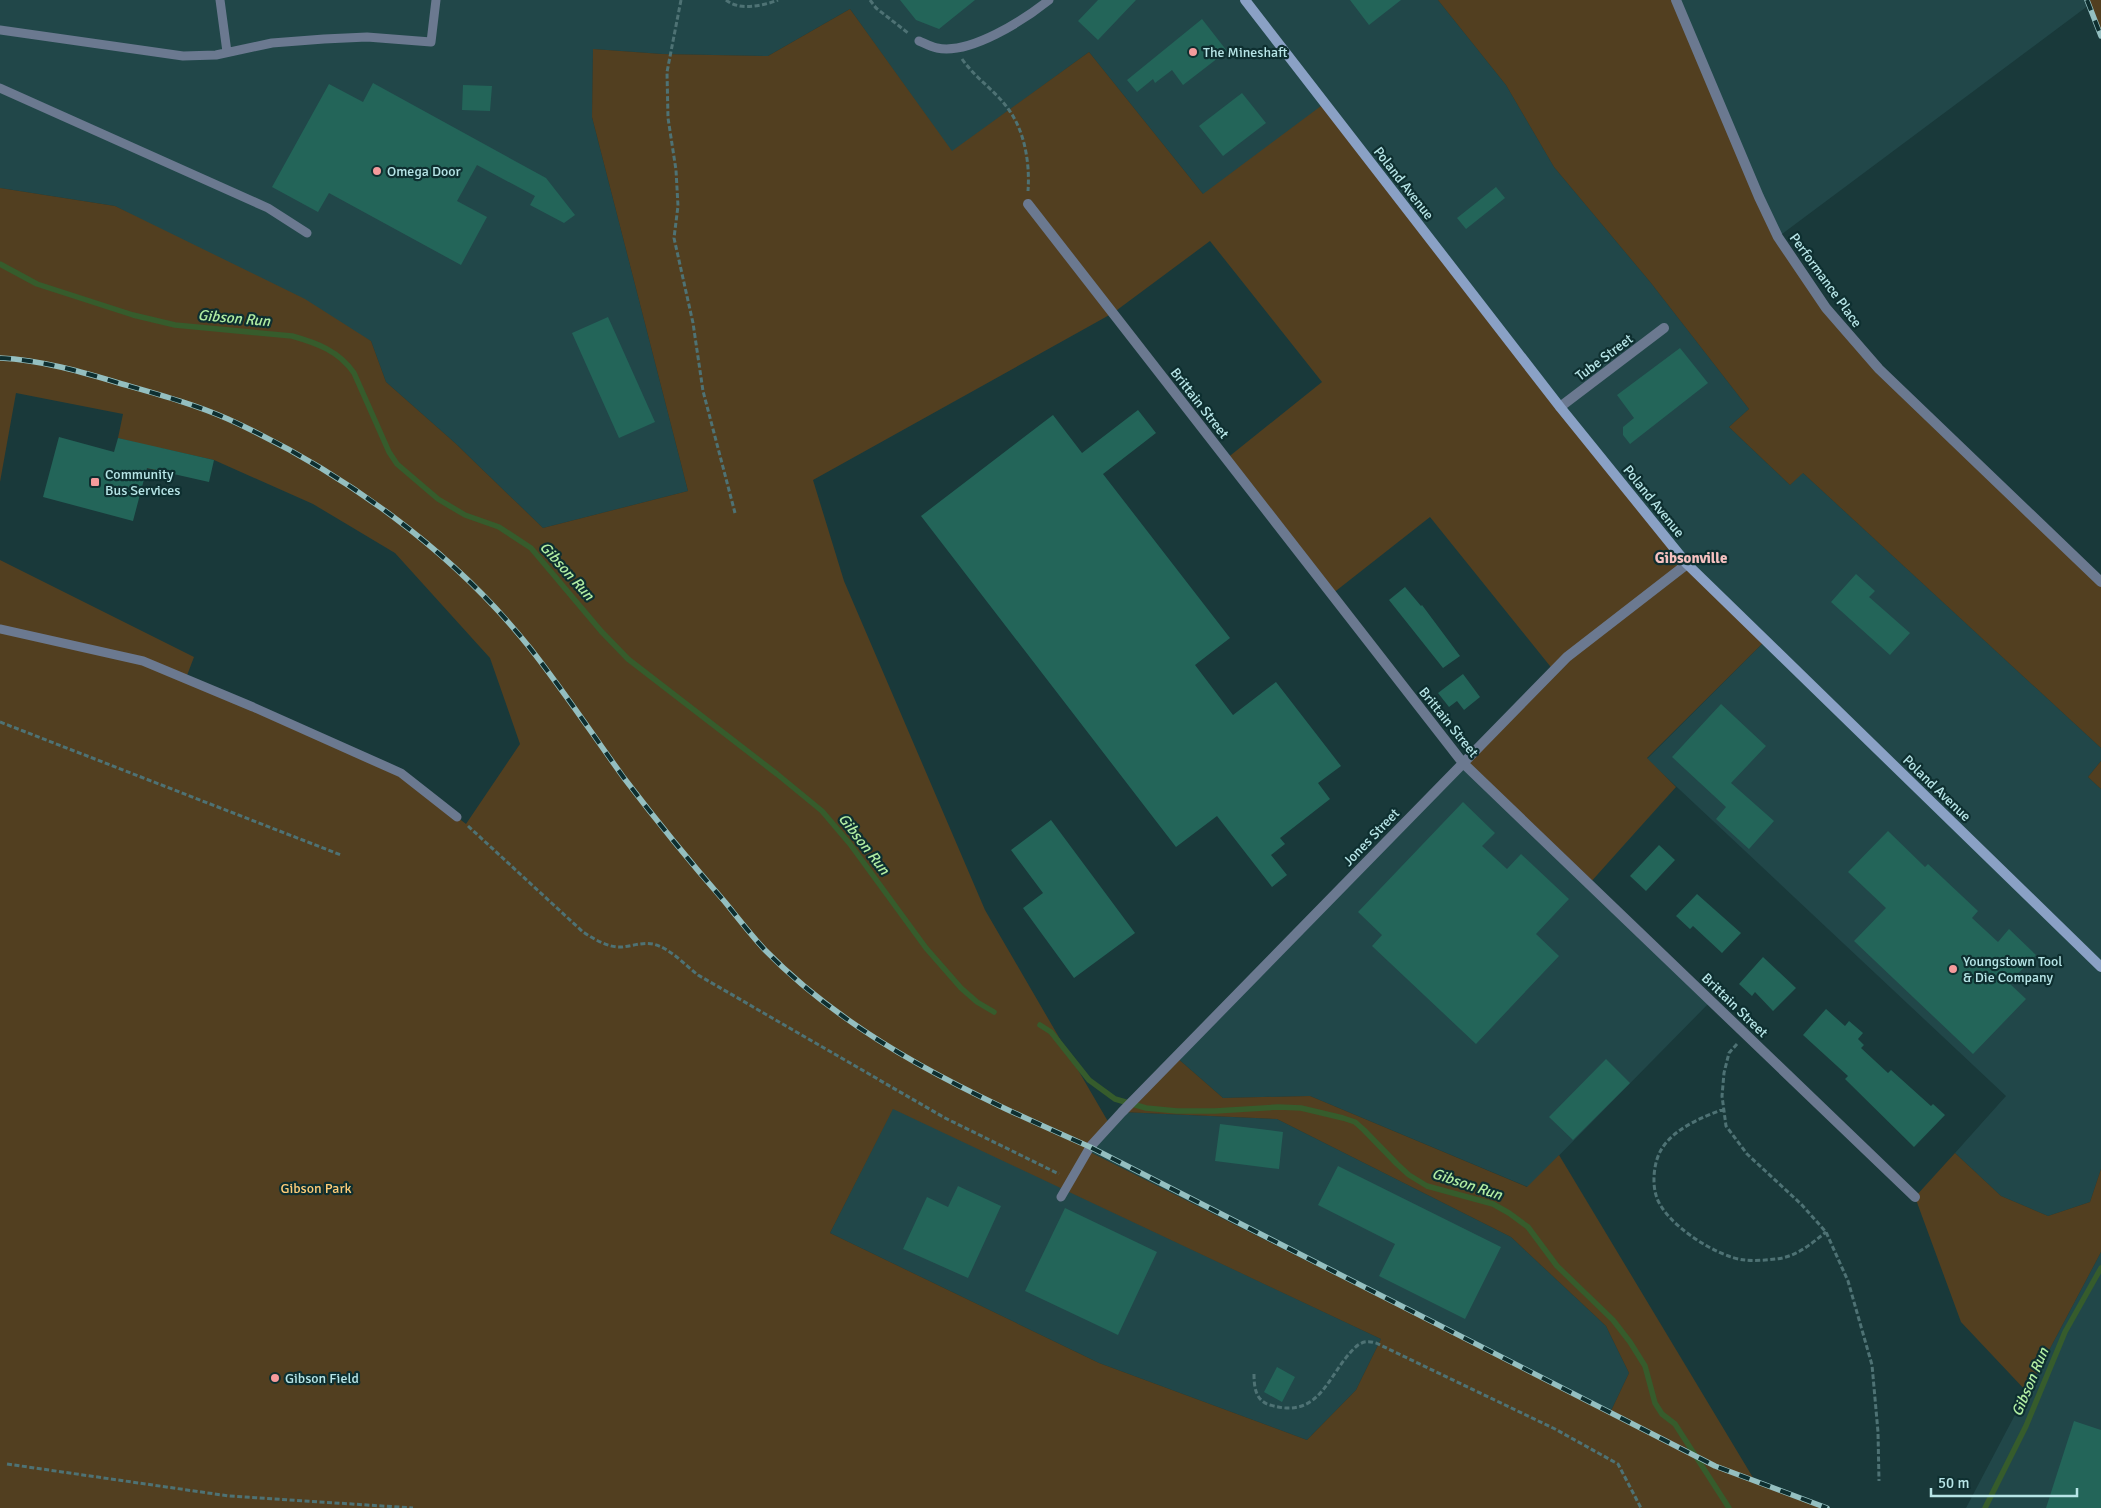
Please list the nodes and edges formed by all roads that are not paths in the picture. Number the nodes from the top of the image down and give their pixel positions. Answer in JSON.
{"nodes":[{"id":1,"x":220,"y":0,"type":"edge"},
{"id":2,"x":436,"y":0,"type":"edge"},
{"id":3,"x":1049,"y":0,"type":"edge"},
{"id":4,"x":1245,"y":0,"type":"edge"},
{"id":5,"x":1676,"y":0,"type":"edge"},
{"id":6,"x":0,"y":30,"type":"edge"},
{"id":7,"x":918,"y":41,"type":"road end"},
{"id":8,"x":227,"y":52,"type":"junction"},
{"id":9,"x":0,"y":88,"type":"edge"},
{"id":10,"x":1028,"y":204,"type":"road end"},
{"id":11,"x":308,"y":232,"type":"dead end"},
{"id":12,"x":1664,"y":328,"type":"dead end"},
{"id":13,"x":1560,"y":407,"type":"junction"},
{"id":14,"x":1687,"y":564,"type":"junction"},
{"id":15,"x":2101,"y":582,"type":"edge"},
{"id":16,"x":0,"y":629,"type":"edge"},
{"id":17,"x":1463,"y":763,"type":"junction"},
{"id":18,"x":457,"y":818,"type":"road end"},
{"id":19,"x":2101,"y":966,"type":"edge"},
{"id":20,"x":1090,"y":1147,"type":"joint"},
{"id":21,"x":1061,"y":1196,"type":"dead end"},
{"id":22,"x":1915,"y":1197,"type":"dead end"}],
"edges":[{"from":1,"to":8,"type":"lane"},
{"from":2,"to":8,"type":"lane"},
{"from":3,"to":7,"type":"lane"},
{"from":4,"to":13,"type":"main road","name":"Poland Avenue"},
{"from":5,"to":15,"type":"street","name":"Performance Place"},
{"from":6,"to":8,"type":"lane"},
{"from":9,"to":11,"type":"lane"},
{"from":10,"to":17,"type":"street","name":"Brittain Street"},
{"from":12,"to":13,"type":"street","name":"Tube Street"},
{"from":13,"to":14,"type":"main road","name":"Poland Avenue"},
{"from":14,"to":17,"type":"street","name":"Jones Street"},
{"from":14,"to":19,"type":"main road","name":"Poland Avenue"},
{"from":16,"to":18,"type":"lane"},
{"from":17,"to":20,"type":"street","name":"Jones Street"},
{"from":17,"to":22,"type":"street","name":"Brittain Street"},
{"from":20,"to":21,"type":"lane"}]}
